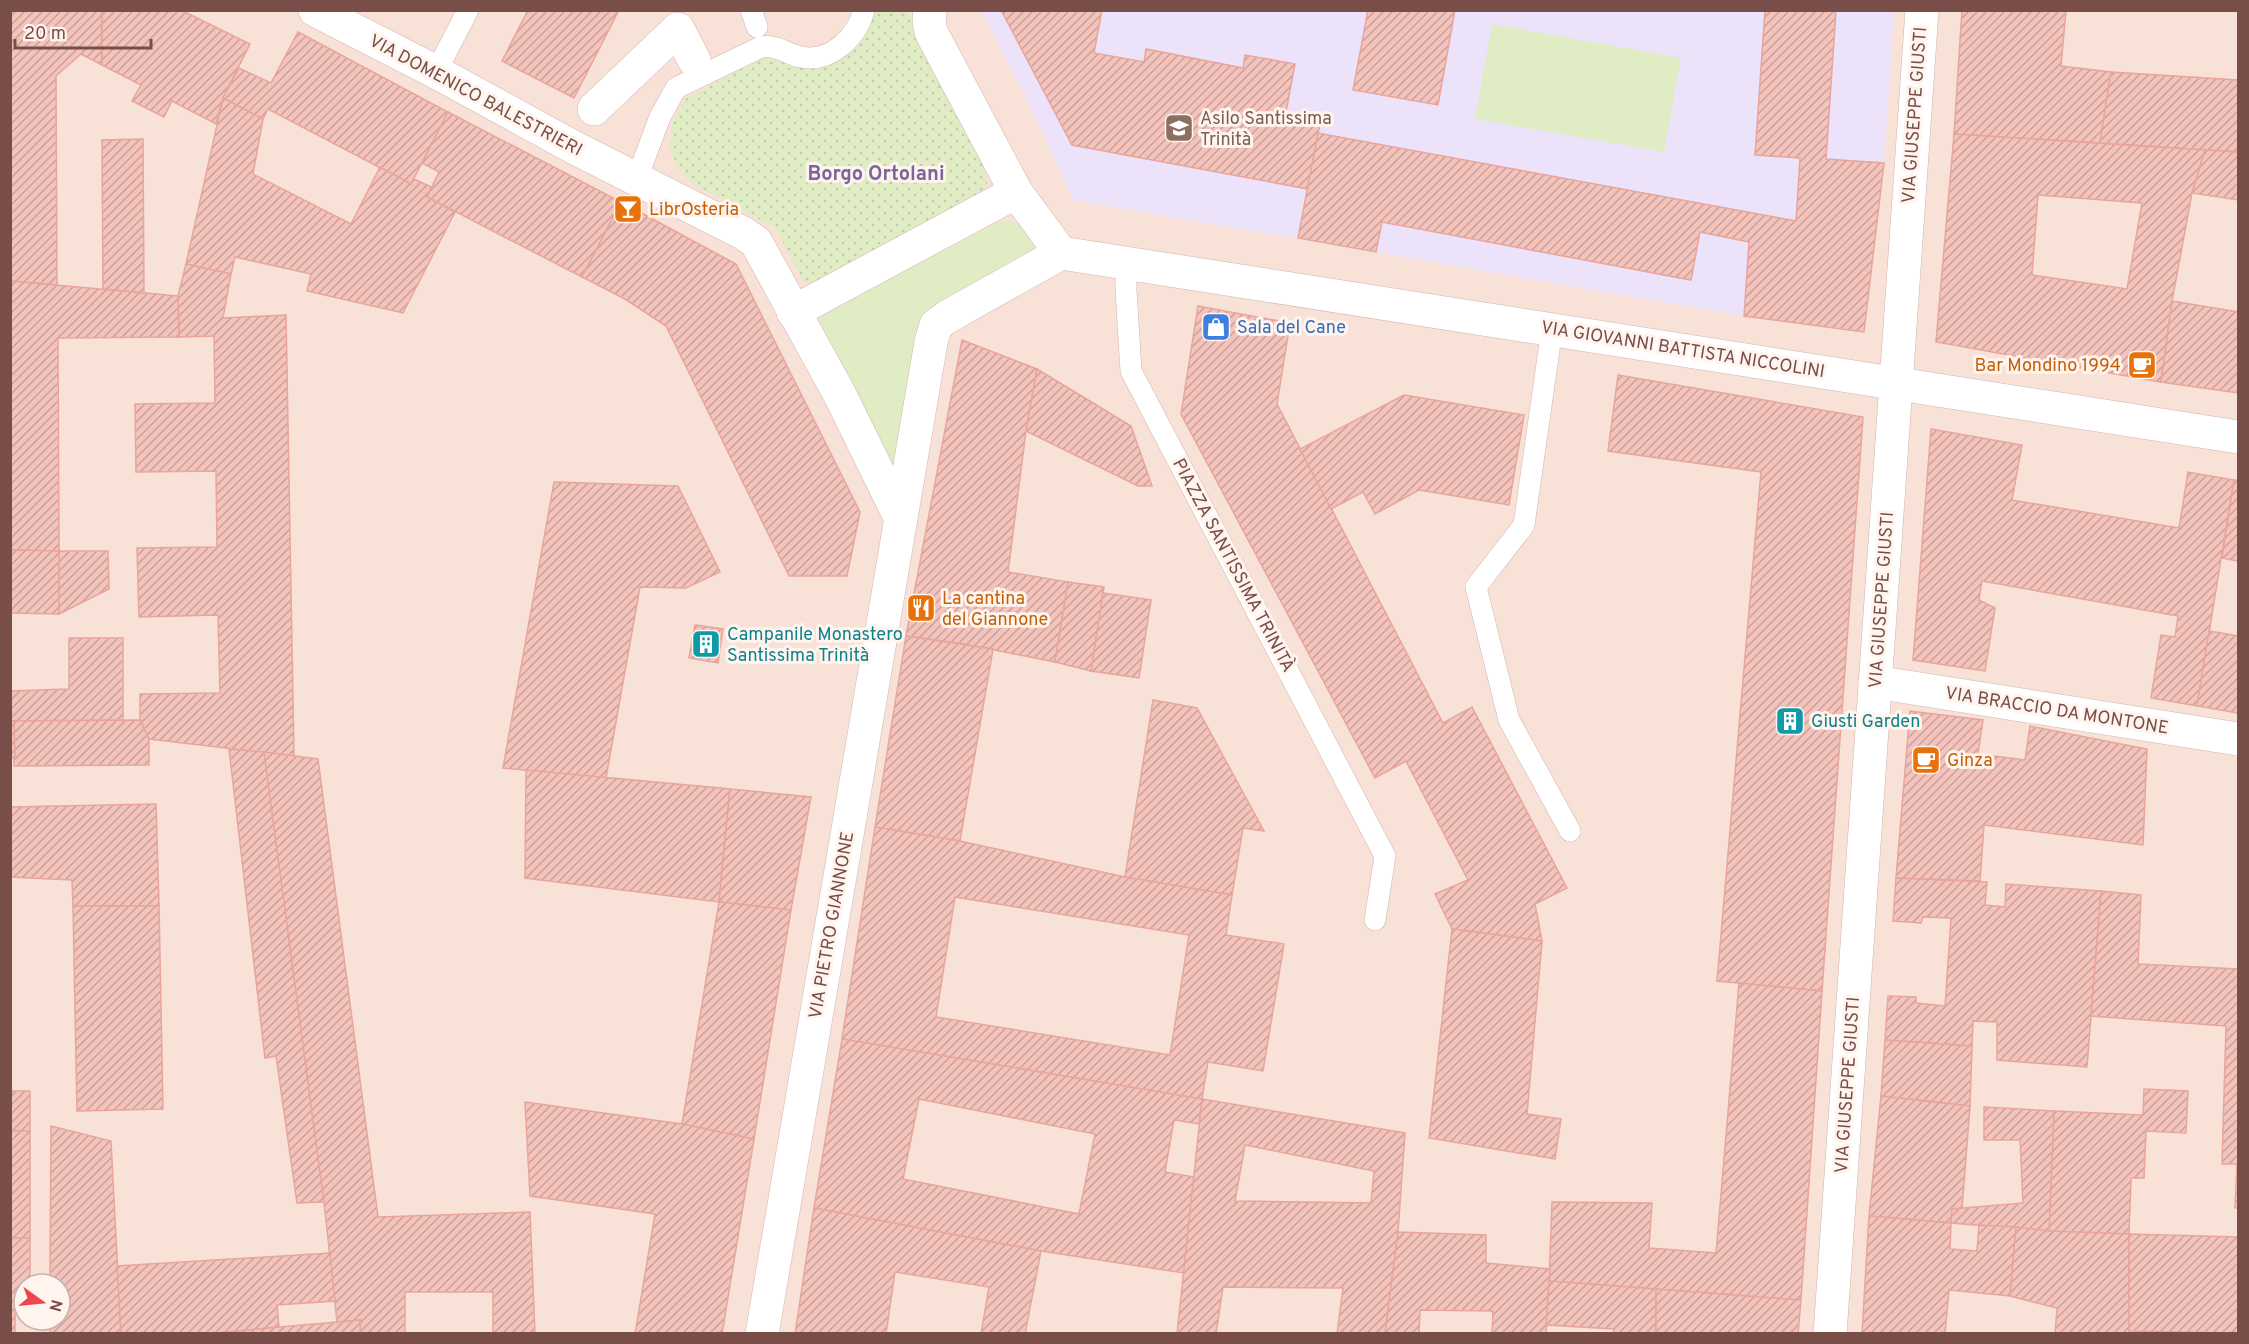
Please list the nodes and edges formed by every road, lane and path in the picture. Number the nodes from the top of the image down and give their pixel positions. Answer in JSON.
{"nodes":[{"id":1,"x":468,"y":10,"type":"edge"},
{"id":2,"x":864,"y":10,"type":"edge"},
{"id":3,"x":1922,"y":10,"type":"edge"},
{"id":4,"x":317,"y":11,"type":"edge"},
{"id":5,"x":927,"y":14,"type":"edge"},
{"id":6,"x":681,"y":17,"type":"edge"},
{"id":7,"x":694,"y":60,"type":"dead end"},
{"id":8,"x":435,"y":72,"type":"junction"},
{"id":9,"x":594,"y":109,"type":"dead end"},
{"id":10,"x":637,"y":178,"type":"junction"},
{"id":11,"x":1016,"y":192,"type":"junction"},
{"id":12,"x":1061,"y":253,"type":"junction"},
{"id":13,"x":1126,"y":264,"type":"junction"},
{"id":14,"x":794,"y":312,"type":"junction"},
{"id":15,"x":1552,"y":329,"type":"junction"},
{"id":16,"x":1896,"y":382,"type":"junction"},
{"id":17,"x":2238,"y":437,"type":"edge"},
{"id":18,"x":900,"y":517,"type":"junction"},
{"id":19,"x":1875,"y":682,"type":"junction"},
{"id":20,"x":2238,"y":739,"type":"edge"},
{"id":21,"x":1570,"y":831,"type":"dead end"},
{"id":22,"x":1375,"y":920,"type":"dead end"},
{"id":23,"x":762,"y":1334,"type":"edge"},
{"id":24,"x":1830,"y":1334,"type":"edge"}],
"edges":[{"from":1,"to":8,"type":"lane"},
{"from":2,"to":10,"type":"lane"},
{"from":3,"to":16,"type":"street","name":"VIA GIUSEPPE GIUSTI"},
{"from":4,"to":8,"type":"street","name":"VIA DOMENICO BALESTRIERI"},
{"from":5,"to":11,"type":"street"},
{"from":6,"to":7,"type":"street"},
{"from":6,"to":9,"type":"street"},
{"from":8,"to":10,"type":"street","name":"VIA DOMENICO BALESTRIERI"},
{"from":10,"to":14,"type":"street"},
{"from":11,"to":12,"type":"street"},
{"from":11,"to":14,"type":"street"},
{"from":12,"to":13,"type":"street"},
{"from":12,"to":18,"type":"street"},
{"from":13,"to":15,"type":"street","name":"VIA GIOVANNI BATTISTA NICCOLINI"},
{"from":13,"to":22,"type":"lane","name":"PIAZZA SANTISSIMA TRINITÀ"},
{"from":14,"to":18,"type":"street"},
{"from":15,"to":16,"type":"street","name":"VIA GIOVANNI BATTISTA NICCOLINI"},
{"from":15,"to":21,"type":"lane"},
{"from":16,"to":17,"type":"street","name":"VIA GIOVANNI BATTISTA NICCOLINI"},
{"from":16,"to":19,"type":"street","name":"VIA GIUSEPPE GIUSTI"},
{"from":18,"to":23,"type":"street","name":"VIA PIETRO GIANNONE"},
{"from":19,"to":20,"type":"street","name":"VIA BRACCIO DA MONTONE"},
{"from":19,"to":24,"type":"street","name":"VIA GIUSEPPE GIUSTI"}]}
